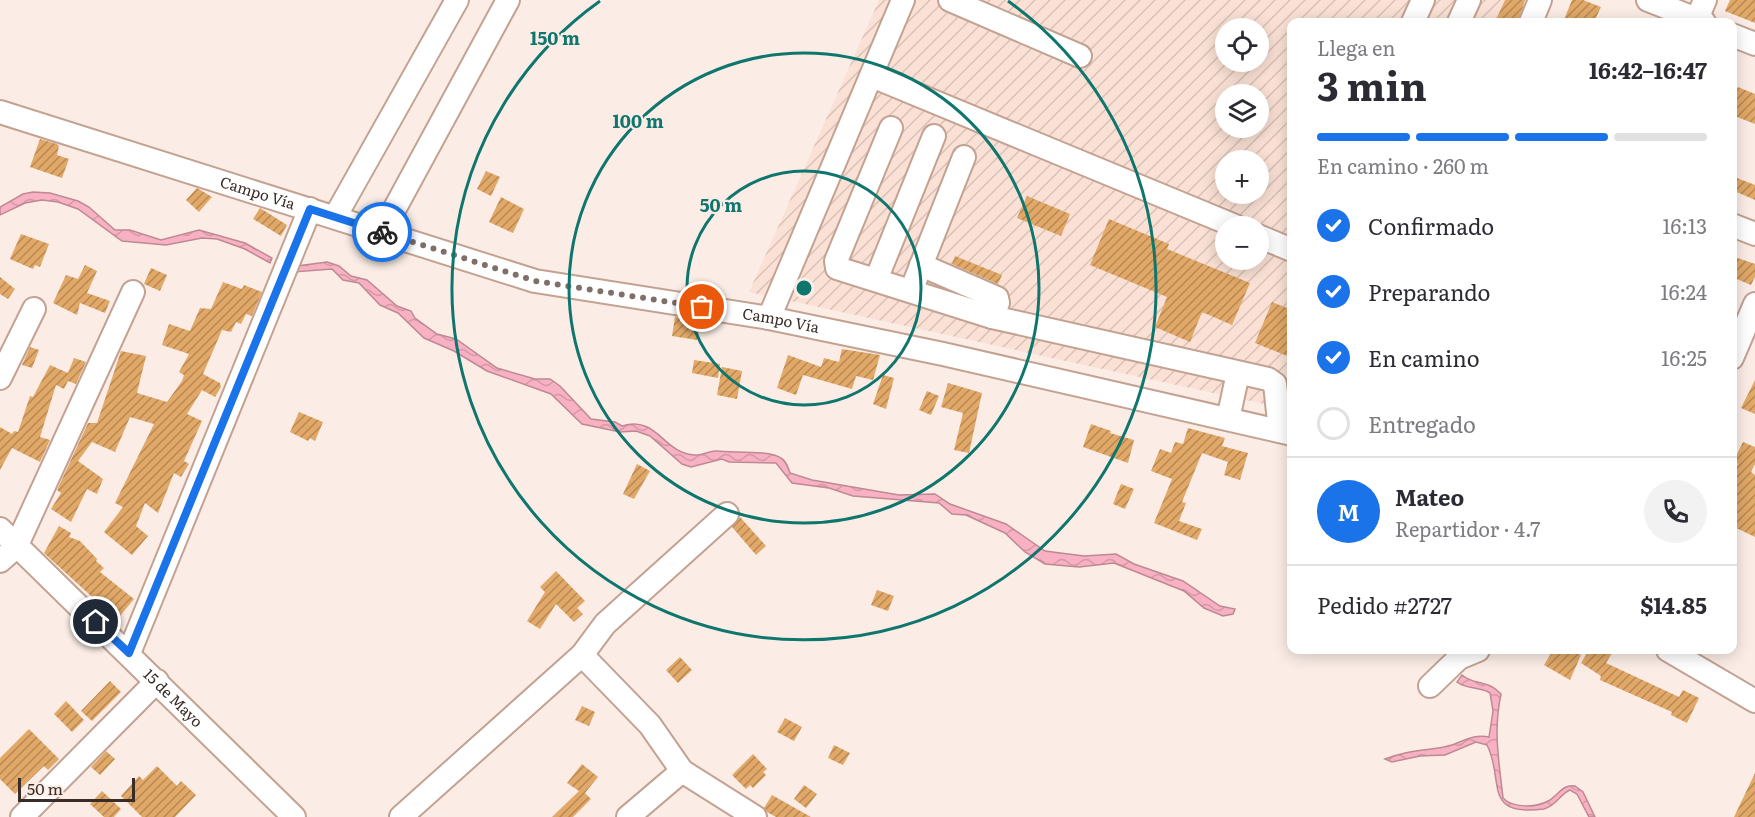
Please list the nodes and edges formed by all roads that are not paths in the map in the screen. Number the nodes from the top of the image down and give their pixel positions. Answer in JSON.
{"nodes":[{"id":1,"x":457,"y":0,"type":"edge"},
{"id":2,"x":508,"y":0,"type":"edge"},
{"id":3,"x":903,"y":0,"type":"edge"},
{"id":4,"x":950,"y":0,"type":"edge"},
{"id":5,"x":1423,"y":0,"type":"edge"},
{"id":6,"x":1469,"y":0,"type":"edge"},
{"id":7,"x":1540,"y":0,"type":"edge"},
{"id":8,"x":1648,"y":0,"type":"edge"},
{"id":9,"x":1702,"y":14,"type":"edge"},
{"id":10,"x":1415,"y":18,"type":"edge"},
{"id":11,"x":1461,"y":18,"type":"edge"},
{"id":12,"x":1533,"y":18,"type":"edge"},
{"id":13,"x":1737,"y":37,"type":"edge"},
{"id":14,"x":1755,"y":44,"type":"edge"},
{"id":15,"x":1080,"y":56,"type":"dead end"},
{"id":16,"x":872,"y":76,"type":"junction"},
{"id":17,"x":0,"y":112,"type":"edge"},
{"id":18,"x":891,"y":128,"type":"dead end"},
{"id":19,"x":934,"y":136,"type":"dead end"},
{"id":20,"x":964,"y":158,"type":"dead end"},
{"id":21,"x":310,"y":209,"type":"junction"},
{"id":22,"x":335,"y":217,"type":"junction"},
{"id":23,"x":1215,"y":218,"type":"edge"},
{"id":24,"x":1737,"y":227,"type":"edge"},
{"id":25,"x":382,"y":232,"type":"junction"},
{"id":26,"x":1755,"y":234,"type":"edge"},
{"id":27,"x":1269,"y":241,"type":"edge"},
{"id":28,"x":1287,"y":248,"type":"edge"},
{"id":29,"x":921,"y":265,"type":"junction"},
{"id":30,"x":876,"y":280,"type":"junction"},
{"id":31,"x":911,"y":291,"type":"junction"},
{"id":32,"x":133,"y":292,"type":"dead end"},
{"id":33,"x":1755,"y":304,"type":"edge"},
{"id":34,"x":34,"y":309,"type":"dead end"},
{"id":35,"x":992,"y":317,"type":"junction"},
{"id":36,"x":770,"y":318,"type":"junction"},
{"id":37,"x":1737,"y":346,"type":"edge"},
{"id":38,"x":1238,"y":373,"type":"junction"},
{"id":39,"x":0,"y":378,"type":"edge"},
{"id":40,"x":1228,"y":419,"type":"junction"},
{"id":41,"x":1286,"y":432,"type":"edge"},
{"id":42,"x":727,"y":514,"type":"dead end"},
{"id":43,"x":0,"y":529,"type":"edge"},
{"id":44,"x":8,"y":554,"type":"edge"},
{"id":45,"x":129,"y":653,"type":"junction"},
{"id":46,"x":1468,"y":654,"type":"edge"},
{"id":47,"x":1675,"y":654,"type":"edge"},
{"id":48,"x":582,"y":655,"type":"junction"},
{"id":49,"x":157,"y":681,"type":"junction"},
{"id":50,"x":1430,"y":686,"type":"dead end"},
{"id":51,"x":1755,"y":701,"type":"edge"},
{"id":52,"x":682,"y":771,"type":"junction"},
{"id":53,"x":22,"y":817,"type":"edge"},
{"id":54,"x":294,"y":817,"type":"edge"},
{"id":55,"x":401,"y":817,"type":"edge"},
{"id":56,"x":628,"y":817,"type":"edge"},
{"id":57,"x":755,"y":817,"type":"edge"}],
"edges":[{"from":1,"to":22,"type":"street"},
{"from":2,"to":25,"type":"street"},
{"from":3,"to":16,"type":"street"},
{"from":4,"to":15,"type":"street"},
{"from":5,"to":10,"type":"street"},
{"from":6,"to":11,"type":"street"},
{"from":7,"to":12,"type":"street"},
{"from":8,"to":9,"type":"street"},
{"from":13,"to":14,"type":"street"},
{"from":16,"to":23,"type":"street"},
{"from":16,"to":36,"type":"street"},
{"from":17,"to":21,"type":"street","name":"Campo Vía"},
{"from":18,"to":30,"type":"street"},
{"from":19,"to":30,"type":"street"},
{"from":20,"to":29,"type":"street"},
{"from":21,"to":22,"type":"street","name":"Campo Vía"},
{"from":21,"to":45,"type":"street"},
{"from":22,"to":25,"type":"street","name":"Campo Vía"},
{"from":24,"to":26,"type":"street"},
{"from":25,"to":36,"type":"street","name":"Campo Vía"},
{"from":27,"to":28,"type":"street"},
{"from":29,"to":31,"type":"street"},
{"from":29,"to":35,"type":"street"},
{"from":30,"to":31,"type":"street"},
{"from":31,"to":35,"type":"street"},
{"from":32,"to":44,"type":"street"},
{"from":33,"to":37,"type":"street"},
{"from":34,"to":39,"type":"street"},
{"from":35,"to":38,"type":"street"},
{"from":36,"to":40,"type":"street","name":"Campo Vía"},
{"from":38,"to":40,"type":"street"},
{"from":38,"to":41,"type":"street"},
{"from":40,"to":41,"type":"street","name":"Campo Vía"},
{"from":42,"to":48,"type":"street"},
{"from":43,"to":44,"type":"street","name":"15 de Mayo"},
{"from":44,"to":45,"type":"street","name":"15 de Mayo"},
{"from":45,"to":49,"type":"street","name":"15 de Mayo"},
{"from":46,"to":50,"type":"street"},
{"from":47,"to":51,"type":"street"},
{"from":48,"to":52,"type":"street"},
{"from":48,"to":55,"type":"street"},
{"from":49,"to":53,"type":"street"},
{"from":49,"to":54,"type":"street","name":"15 de Mayo"},
{"from":52,"to":56,"type":"street"},
{"from":52,"to":57,"type":"street"}]}
